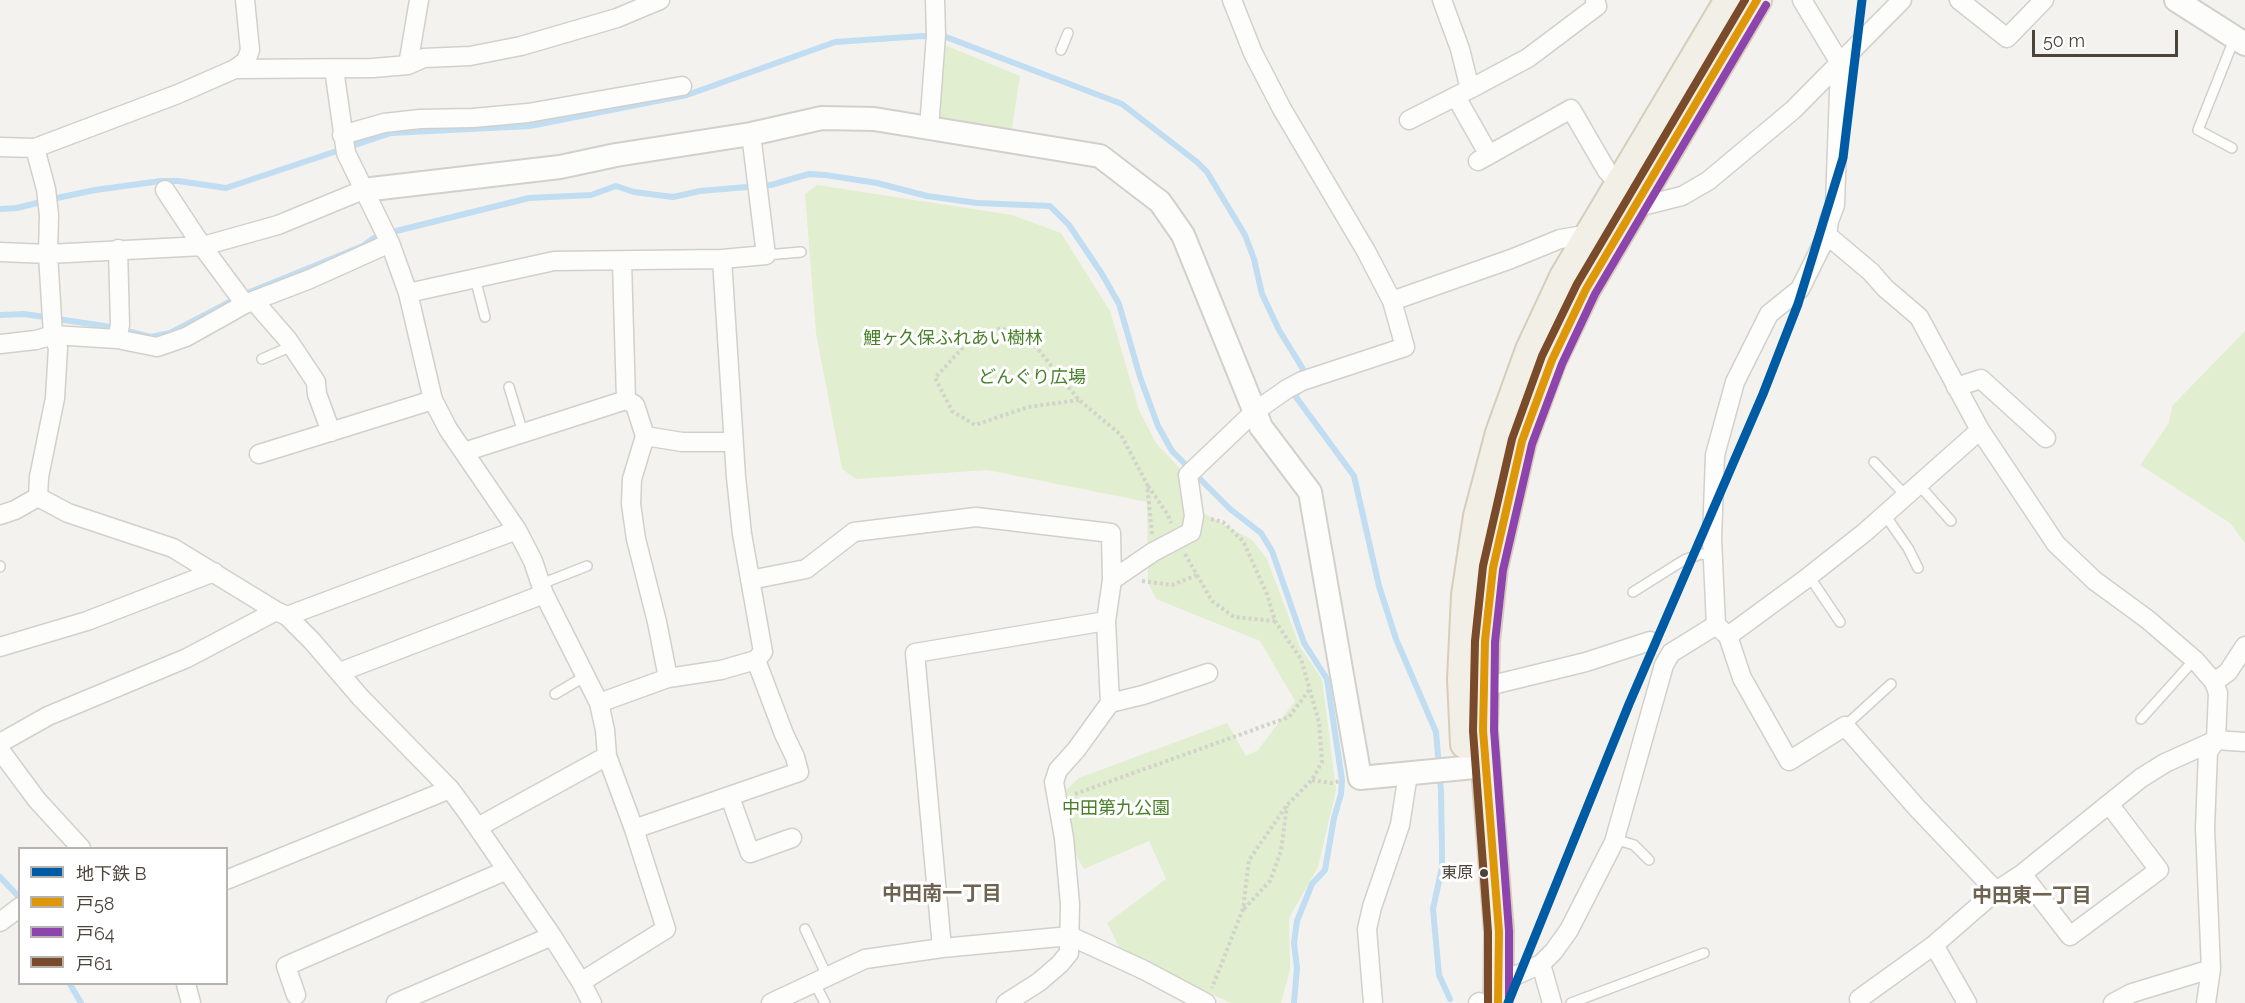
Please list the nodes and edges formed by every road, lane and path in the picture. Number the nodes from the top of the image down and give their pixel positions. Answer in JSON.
{"nodes":[{"id":1,"x":245,"y":0,"type":"edge"},
{"id":2,"x":419,"y":0,"type":"edge"},
{"id":3,"x":660,"y":0,"type":"edge"},
{"id":4,"x":935,"y":0,"type":"edge"},
{"id":5,"x":1232,"y":0,"type":"edge"},
{"id":6,"x":1442,"y":0,"type":"edge"},
{"id":7,"x":1595,"y":0,"type":"edge"},
{"id":8,"x":1729,"y":0,"type":"edge"},
{"id":9,"x":1757,"y":0,"type":"edge"},
{"id":10,"x":1802,"y":0,"type":"edge"},
{"id":11,"x":1902,"y":0,"type":"edge"},
{"id":12,"x":1959,"y":0,"type":"edge"},
{"id":13,"x":2044,"y":0,"type":"edge"},
{"id":14,"x":2176,"y":0,"type":"edge"},
{"id":15,"x":1068,"y":33,"type":"dead end"},
{"id":16,"x":2240,"y":40,"type":"edge"},
{"id":17,"x":1061,"y":50,"type":"dead end"},
{"id":18,"x":1840,"y":63,"type":"junction"},
{"id":19,"x":408,"y":65,"type":"junction"},
{"id":20,"x":235,"y":69,"type":"junction"},
{"id":21,"x":334,"y":69,"type":"junction"},
{"id":22,"x":682,"y":86,"type":"dead end"},
{"id":23,"x":1463,"y":93,"type":"junction"},
{"id":24,"x":1409,"y":120,"type":"dead end"},
{"id":25,"x":929,"y":128,"type":"junction"},
{"id":26,"x":752,"y":134,"type":"junction"},
{"id":27,"x":344,"y":143,"type":"junction"},
{"id":28,"x":0,"y":147,"type":"edge"},
{"id":29,"x":35,"y":148,"type":"junction"},
{"id":30,"x":2232,"y":148,"type":"dead end"},
{"id":31,"x":165,"y":190,"type":"dead end"},
{"id":32,"x":363,"y":190,"type":"junction"},
{"id":33,"x":1627,"y":196,"type":"junction"},
{"id":34,"x":1590,"y":234,"type":"junction"},
{"id":35,"x":1827,"y":235,"type":"junction"},
{"id":36,"x":390,"y":243,"type":"junction"},
{"id":37,"x":202,"y":246,"type":"junction"},
{"id":38,"x":118,"y":249,"type":"junction"},
{"id":39,"x":0,"y":252,"type":"edge"},
{"id":40,"x":801,"y":252,"type":"dead end"},
{"id":41,"x":48,"y":254,"type":"junction"},
{"id":42,"x":766,"y":255,"type":"junction"},
{"id":43,"x":722,"y":260,"type":"junction"},
{"id":44,"x":622,"y":262,"type":"junction"},
{"id":45,"x":475,"y":278,"type":"junction"},
{"id":46,"x":408,"y":293,"type":"junction"},
{"id":47,"x":1392,"y":301,"type":"junction"},
{"id":48,"x":249,"y":302,"type":"junction"},
{"id":49,"x":485,"y":317,"type":"dead end"},
{"id":50,"x":119,"y":332,"type":"junction"},
{"id":51,"x":53,"y":335,"type":"junction"},
{"id":52,"x":0,"y":344,"type":"edge"},
{"id":53,"x":292,"y":346,"type":"junction"},
{"id":54,"x":262,"y":359,"type":"dead end"},
{"id":55,"x":509,"y":387,"type":"dead end"},
{"id":56,"x":1956,"y":387,"type":"junction"},
{"id":57,"x":433,"y":400,"type":"junction"},
{"id":58,"x":626,"y":400,"type":"junction"},
{"id":59,"x":1078,"y":400,"type":"junction"},
{"id":60,"x":1254,"y":412,"type":"junction"},
{"id":61,"x":1980,"y":430,"type":"junction"},
{"id":62,"x":331,"y":432,"type":"junction"},
{"id":63,"x":523,"y":433,"type":"junction"},
{"id":64,"x":645,"y":436,"type":"junction"},
{"id":65,"x":2046,"y":438,"type":"dead end"},
{"id":66,"x":732,"y":442,"type":"junction"},
{"id":67,"x":464,"y":452,"type":"junction"},
{"id":68,"x":259,"y":454,"type":"dead end"},
{"id":69,"x":1874,"y":462,"type":"dead end"},
{"id":70,"x":1913,"y":490,"type":"junction"},
{"id":71,"x":38,"y":497,"type":"junction"},
{"id":72,"x":0,"y":514,"type":"edge"},
{"id":73,"x":1885,"y":514,"type":"junction"},
{"id":74,"x":1194,"y":516,"type":"junction"},
{"id":75,"x":1951,"y":521,"type":"dead end"},
{"id":76,"x":517,"y":530,"type":"junction"},
{"id":77,"x":1153,"y":552,"type":"junction"},
{"id":78,"x":1713,"y":556,"type":"junction"},
{"id":79,"x":1137,"y":563,"type":"junction"},
{"id":80,"x":587,"y":566,"type":"dead end"},
{"id":81,"x":1918,"y":568,"type":"dead end"},
{"id":82,"x":214,"y":572,"type":"junction"},
{"id":83,"x":1809,"y":576,"type":"junction"},
{"id":84,"x":750,"y":580,"type":"junction"},
{"id":85,"x":1112,"y":580,"type":"junction"},
{"id":86,"x":542,"y":589,"type":"junction"},
{"id":87,"x":1633,"y":592,"type":"dead end"},
{"id":88,"x":281,"y":614,"type":"junction"},
{"id":89,"x":1106,"y":621,"type":"junction"},
{"id":90,"x":1275,"y":621,"type":"junction"},
{"id":91,"x":1840,"y":622,"type":"dead end"},
{"id":92,"x":1722,"y":631,"type":"junction"},
{"id":93,"x":1650,"y":641,"type":"dead end"},
{"id":94,"x":2245,"y":646,"type":"edge"},
{"id":95,"x":0,"y":647,"type":"edge"},
{"id":96,"x":756,"y":660,"type":"junction"},
{"id":97,"x":2194,"y":660,"type":"junction"},
{"id":98,"x":340,"y":672,"type":"junction"},
{"id":99,"x":1208,"y":673,"type":"dead end"},
{"id":100,"x":584,"y":677,"type":"junction"},
{"id":101,"x":668,"y":678,"type":"junction"},
{"id":102,"x":2214,"y":682,"type":"junction"},
{"id":103,"x":1891,"y":684,"type":"dead end"},
{"id":104,"x":1484,"y":687,"type":"junction"},
{"id":105,"x":1310,"y":688,"type":"junction"},
{"id":106,"x":555,"y":694,"type":"dead end"},
{"id":107,"x":598,"y":703,"type":"junction"},
{"id":108,"x":1110,"y":703,"type":"junction"},
{"id":109,"x":2141,"y":719,"type":"dead end"},
{"id":110,"x":1845,"y":726,"type":"junction"},
{"id":111,"x":2216,"y":740,"type":"junction"},
{"id":112,"x":2245,"y":742,"type":"edge"},
{"id":113,"x":0,"y":743,"type":"edge"},
{"id":114,"x":0,"y":750,"type":"edge"},
{"id":115,"x":608,"y":756,"type":"junction"},
{"id":116,"x":1468,"y":768,"type":"junction"},
{"id":117,"x":1417,"y":773,"type":"junction"},
{"id":118,"x":1312,"y":780,"type":"junction"},
{"id":119,"x":1331,"y":783,"type":"dead end"},
{"id":120,"x":450,"y":789,"type":"junction"},
{"id":121,"x":730,"y":797,"type":"junction"},
{"id":122,"x":1058,"y":800,"type":"junction"},
{"id":123,"x":2109,"y":804,"type":"junction"},
{"id":124,"x":1287,"y":805,"type":"junction"},
{"id":125,"x":478,"y":827,"type":"junction"},
{"id":126,"x":634,"y":829,"type":"junction"},
{"id":127,"x":792,"y":838,"type":"dead end"},
{"id":128,"x":1615,"y":839,"type":"junction"},
{"id":129,"x":79,"y":847,"type":"edge"},
{"id":130,"x":1649,"y":860,"type":"dead end"},
{"id":131,"x":507,"y":870,"type":"junction"},
{"id":132,"x":2022,"y":874,"type":"junction"},
{"id":133,"x":228,"y":879,"type":"edge"},
{"id":134,"x":1996,"y":891,"type":"junction"},
{"id":135,"x":18,"y":908,"type":"edge"},
{"id":136,"x":1243,"y":909,"type":"junction"},
{"id":137,"x":0,"y":922,"type":"edge"},
{"id":138,"x":805,"y":929,"type":"dead end"},
{"id":139,"x":552,"y":936,"type":"junction"},
{"id":140,"x":1070,"y":936,"type":"junction"},
{"id":141,"x":1934,"y":945,"type":"junction"},
{"id":142,"x":942,"y":948,"type":"junction"},
{"id":143,"x":1704,"y":953,"type":"dead end"},
{"id":144,"x":1541,"y":964,"type":"junction"},
{"id":145,"x":2211,"y":969,"type":"junction"},
{"id":146,"x":821,"y":979,"type":"junction"},
{"id":147,"x":581,"y":982,"type":"junction"},
{"id":148,"x":296,"y":995,"type":"dead end"},
{"id":149,"x":1868,"y":998,"type":"edge"},
{"id":150,"x":1487,"y":999,"type":"edge"},
{"id":151,"x":396,"y":1003,"type":"edge"},
{"id":152,"x":592,"y":1003,"type":"edge"},
{"id":153,"x":771,"y":1003,"type":"edge"},
{"id":154,"x":825,"y":1003,"type":"edge"},
{"id":155,"x":1006,"y":1003,"type":"edge"},
{"id":156,"x":1206,"y":1003,"type":"edge"},
{"id":157,"x":1373,"y":1003,"type":"edge"},
{"id":158,"x":1552,"y":1003,"type":"edge"},
{"id":159,"x":1571,"y":1003,"type":"edge"},
{"id":160,"x":1967,"y":1003,"type":"edge"},
{"id":161,"x":2113,"y":1003,"type":"edge"},
{"id":162,"x":2206,"y":1003,"type":"edge"}],
"edges":[{"from":1,"to":20,"type":"street"},
{"from":2,"to":19,"type":"street"},
{"from":3,"to":19,"type":"street"},
{"from":4,"to":25,"type":"street"},
{"from":5,"to":47,"type":"street"},
{"from":6,"to":23,"type":"street"},
{"from":7,"to":23,"type":"street"},
{"from":8,"to":33,"type":"main road"},
{"from":9,"to":33,"type":"main road"},
{"from":10,"to":18,"type":"street"},
{"from":11,"to":18,"type":"street"},
{"from":12,"to":13,"type":"street"},
{"from":14,"to":16,"type":"street"},
{"from":15,"to":17,"type":"lane"},
{"from":16,"to":30,"type":"lane"},
{"from":18,"to":33,"type":"street"},
{"from":18,"to":35,"type":"street"},
{"from":19,"to":21,"type":"street"},
{"from":20,"to":21,"type":"street"},
{"from":20,"to":29,"type":"street"},
{"from":21,"to":27,"type":"street"},
{"from":22,"to":27,"type":"street"},
{"from":23,"to":24,"type":"street"},
{"from":23,"to":33,"type":"street"},
{"from":25,"to":26,"type":"street"},
{"from":25,"to":60,"type":"street"},
{"from":26,"to":32,"type":"street"},
{"from":26,"to":42,"type":"street"},
{"from":27,"to":32,"type":"street"},
{"from":28,"to":29,"type":"street"},
{"from":29,"to":41,"type":"street"},
{"from":31,"to":37,"type":"street"},
{"from":32,"to":36,"type":"street"},
{"from":32,"to":37,"type":"street"},
{"from":33,"to":34,"type":"main road"},
{"from":33,"to":104,"type":"main road"},
{"from":34,"to":47,"type":"street"},
{"from":34,"to":116,"type":"main road"},
{"from":35,"to":56,"type":"street"},
{"from":35,"to":78,"type":"street"},
{"from":36,"to":46,"type":"street"},
{"from":36,"to":48,"type":"street"},
{"from":37,"to":38,"type":"street"},
{"from":37,"to":48,"type":"street"},
{"from":38,"to":41,"type":"street"},
{"from":38,"to":50,"type":"street"},
{"from":39,"to":41,"type":"street"},
{"from":40,"to":42,"type":"lane"},
{"from":41,"to":51,"type":"street"},
{"from":42,"to":43,"type":"street"},
{"from":43,"to":44,"type":"street"},
{"from":43,"to":66,"type":"street"},
{"from":44,"to":45,"type":"street"},
{"from":44,"to":58,"type":"street"},
{"from":45,"to":46,"type":"street"},
{"from":45,"to":49,"type":"lane"},
{"from":46,"to":57,"type":"street"},
{"from":47,"to":60,"type":"street"},
{"from":48,"to":50,"type":"street"},
{"from":48,"to":53,"type":"street"},
{"from":50,"to":51,"type":"street"},
{"from":51,"to":52,"type":"street"},
{"from":51,"to":71,"type":"street"},
{"from":53,"to":54,"type":"lane"},
{"from":53,"to":62,"type":"street"},
{"from":55,"to":63,"type":"lane"},
{"from":56,"to":61,"type":"street"},
{"from":56,"to":65,"type":"street"},
{"from":57,"to":62,"type":"street"},
{"from":57,"to":67,"type":"street"},
{"from":58,"to":63,"type":"street"},
{"from":58,"to":64,"type":"street"},
{"from":59,"to":59,"type":"path"},
{"from":59,"to":77,"type":"path"},
{"from":60,"to":74,"type":"street"},
{"from":60,"to":117,"type":"street"},
{"from":61,"to":70,"type":"street"},
{"from":61,"to":97,"type":"street"},
{"from":62,"to":68,"type":"street"},
{"from":63,"to":67,"type":"street"},
{"from":64,"to":66,"type":"street"},
{"from":64,"to":101,"type":"street"},
{"from":66,"to":84,"type":"street"},
{"from":67,"to":76,"type":"street"},
{"from":69,"to":70,"type":"lane"},
{"from":70,"to":73,"type":"street"},
{"from":70,"to":75,"type":"lane"},
{"from":71,"to":72,"type":"street"},
{"from":71,"to":82,"type":"street"},
{"from":73,"to":81,"type":"lane"},
{"from":73,"to":83,"type":"street"},
{"from":74,"to":77,"type":"street"},
{"from":74,"to":90,"type":"path"},
{"from":76,"to":86,"type":"street"},
{"from":76,"to":88,"type":"street"},
{"from":77,"to":79,"type":"street"},
{"from":78,"to":87,"type":"lane"},
{"from":78,"to":92,"type":"street"},
{"from":79,"to":85,"type":"street"},
{"from":79,"to":90,"type":"path"},
{"from":80,"to":86,"type":"lane"},
{"from":82,"to":88,"type":"street"},
{"from":82,"to":95,"type":"street"},
{"from":83,"to":91,"type":"lane"},
{"from":83,"to":92,"type":"street"},
{"from":84,"to":85,"type":"street"},
{"from":84,"to":96,"type":"street"},
{"from":85,"to":89,"type":"street"},
{"from":86,"to":98,"type":"street"},
{"from":86,"to":100,"type":"street"},
{"from":88,"to":98,"type":"street"},
{"from":88,"to":113,"type":"street"},
{"from":89,"to":108,"type":"street"},
{"from":89,"to":142,"type":"street"},
{"from":90,"to":105,"type":"path"},
{"from":92,"to":110,"type":"street"},
{"from":92,"to":128,"type":"street"},
{"from":93,"to":104,"type":"street"},
{"from":94,"to":102,"type":"street"},
{"from":96,"to":101,"type":"street"},
{"from":96,"to":121,"type":"street"},
{"from":97,"to":102,"type":"street"},
{"from":97,"to":109,"type":"lane"},
{"from":98,"to":120,"type":"street"},
{"from":99,"to":108,"type":"street"},
{"from":100,"to":106,"type":"lane"},
{"from":100,"to":107,"type":"street"},
{"from":101,"to":107,"type":"street"},
{"from":102,"to":111,"type":"street"},
{"from":103,"to":110,"type":"lane"},
{"from":104,"to":116,"type":"main road"},
{"from":105,"to":118,"type":"path"},
{"from":105,"to":122,"type":"path"},
{"from":107,"to":115,"type":"street"},
{"from":108,"to":122,"type":"street"},
{"from":110,"to":134,"type":"street"},
{"from":111,"to":112,"type":"street"},
{"from":111,"to":123,"type":"street"},
{"from":111,"to":145,"type":"street"},
{"from":114,"to":129,"type":"street"},
{"from":115,"to":125,"type":"street"},
{"from":115,"to":126,"type":"street"},
{"from":116,"to":117,"type":"street"},
{"from":116,"to":150,"type":"main road"},
{"from":117,"to":157,"type":"street"},
{"from":118,"to":119,"type":"path"},
{"from":118,"to":124,"type":"path"},
{"from":120,"to":125,"type":"street"},
{"from":120,"to":133,"type":"street"},
{"from":121,"to":126,"type":"street"},
{"from":121,"to":127,"type":"street"},
{"from":122,"to":140,"type":"street"},
{"from":123,"to":132,"type":"street"},
{"from":123,"to":132,"type":"street"},
{"from":124,"to":136,"type":"path"},
{"from":124,"to":136,"type":"path"},
{"from":125,"to":131,"type":"street"},
{"from":126,"to":147,"type":"street"},
{"from":128,"to":130,"type":"lane"},
{"from":128,"to":144,"type":"street"},
{"from":131,"to":139,"type":"street"},
{"from":131,"to":148,"type":"street"},
{"from":132,"to":134,"type":"street"},
{"from":134,"to":141,"type":"street"},
{"from":135,"to":137,"type":"street"},
{"from":136,"to":156,"type":"path"},
{"from":138,"to":146,"type":"lane"},
{"from":139,"to":147,"type":"street"},
{"from":139,"to":151,"type":"street"},
{"from":140,"to":142,"type":"street"},
{"from":140,"to":155,"type":"street"},
{"from":140,"to":156,"type":"street"},
{"from":141,"to":149,"type":"street"},
{"from":141,"to":160,"type":"street"},
{"from":142,"to":146,"type":"street"},
{"from":143,"to":159,"type":"lane"},
{"from":144,"to":150,"type":"street"},
{"from":144,"to":158,"type":"street"},
{"from":145,"to":161,"type":"street"},
{"from":145,"to":162,"type":"street"},
{"from":146,"to":153,"type":"street"},
{"from":146,"to":154,"type":"lane"},
{"from":147,"to":152,"type":"street"}]}
